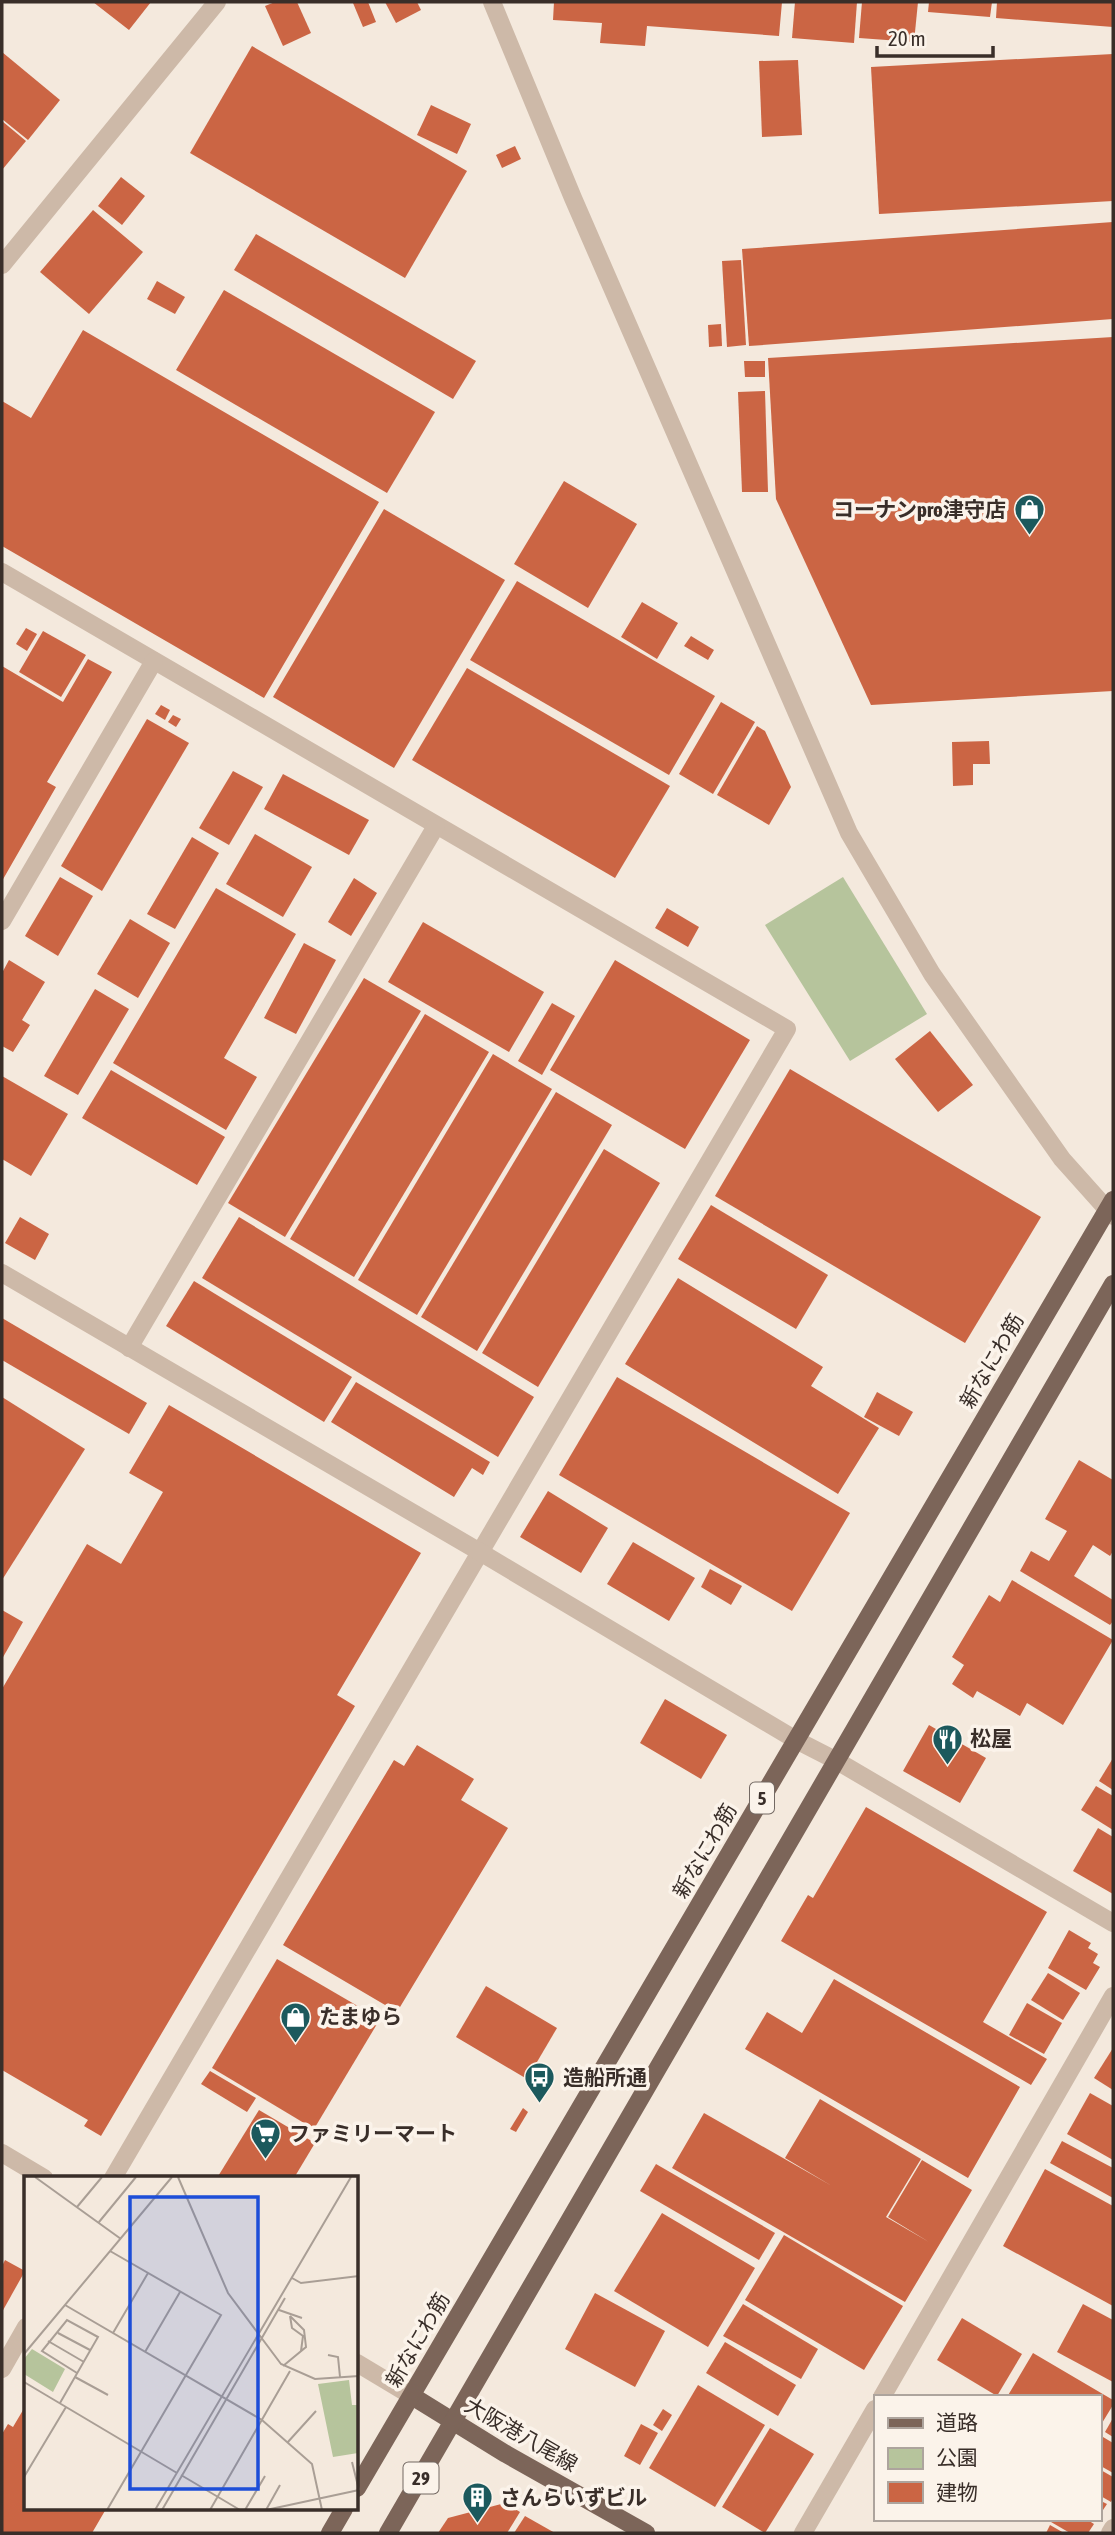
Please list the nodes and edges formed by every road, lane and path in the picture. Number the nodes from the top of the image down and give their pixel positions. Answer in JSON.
{"nodes":[{"id":1,"x":217,"y":2,"type":"edge"},
{"id":2,"x":492,"y":2,"type":"edge"},
{"id":3,"x":2,"y":265,"type":"edge"},
{"id":4,"x":2,"y":572,"type":"edge"},
{"id":5,"x":154,"y":661,"type":"junction"},
{"id":6,"x":436,"y":825,"type":"junction"},
{"id":7,"x":2,"y":921,"type":"edge"},
{"id":8,"x":1111,"y":1209,"type":"edge"},
{"id":9,"x":2,"y":1273,"type":"edge"},
{"id":10,"x":1113,"y":1284,"type":"edge"},
{"id":11,"x":129,"y":1348,"type":"junction"},
{"id":12,"x":480,"y":1552,"type":"junction"},
{"id":13,"x":796,"y":1740,"type":"junction"},
{"id":14,"x":837,"y":1762,"type":"junction"},
{"id":15,"x":1113,"y":1923,"type":"edge"},
{"id":16,"x":1113,"y":1996,"type":"edge"},
{"id":17,"x":2,"y":2153,"type":"edge"},
{"id":18,"x":41,"y":2176,"type":"edge"},
{"id":19,"x":114,"y":2176,"type":"edge"},
{"id":20,"x":24,"y":2330,"type":"edge"},
{"id":21,"x":359,"y":2364,"type":"edge"},
{"id":22,"x":2,"y":2369,"type":"edge"},
{"id":23,"x":883,"y":2395,"type":"edge"},
{"id":24,"x":412,"y":2396,"type":"junction"},
{"id":25,"x":874,"y":2411,"type":"edge"},
{"id":26,"x":454,"y":2422,"type":"junction"},
{"id":27,"x":359,"y":2484,"type":"edge"},
{"id":28,"x":343,"y":2510,"type":"edge"},
{"id":29,"x":1113,"y":2528,"type":"edge"},
{"id":30,"x":330,"y":2533,"type":"edge"},
{"id":31,"x":388,"y":2533,"type":"edge"},
{"id":32,"x":646,"y":2533,"type":"edge"},
{"id":33,"x":803,"y":2533,"type":"edge"},
{"id":34,"x":1110,"y":2533,"type":"edge"}],
"edges":[{"from":1,"to":3,"type":"street"},
{"from":2,"to":8,"type":"street"},
{"from":4,"to":5,"type":"street"},
{"from":5,"to":6,"type":"street"},
{"from":5,"to":7,"type":"street"},
{"from":6,"to":11,"type":"street"},
{"from":6,"to":12,"type":"street"},
{"from":8,"to":13,"type":"main road","name":"新なにわ筋","number":"5"},
{"from":9,"to":11,"type":"street"},
{"from":10,"to":14,"type":"main road","number":"5"},
{"from":11,"to":12,"type":"street"},
{"from":12,"to":13,"type":"street"},
{"from":12,"to":19,"type":"street"},
{"from":13,"to":14,"type":"street"},
{"from":13,"to":24,"type":"main road","name":"新なにわ筋","number":"5"},
{"from":14,"to":15,"type":"street"},
{"from":14,"to":26,"type":"main road","number":"5"},
{"from":16,"to":23,"type":"street"},
{"from":17,"to":18,"type":"street"},
{"from":20,"to":22,"type":"street"},
{"from":21,"to":24,"type":"street"},
{"from":24,"to":26,"type":"main road","name":"大阪港八尾線"},
{"from":24,"to":27,"type":"main road","name":"新なにわ筋","number":"29"},
{"from":25,"to":33,"type":"street"},
{"from":26,"to":31,"type":"main road","number":"29"},
{"from":26,"to":32,"type":"main road","name":"大阪港八尾線"},
{"from":28,"to":30,"type":"main road"},
{"from":29,"to":34,"type":"street"}]}
